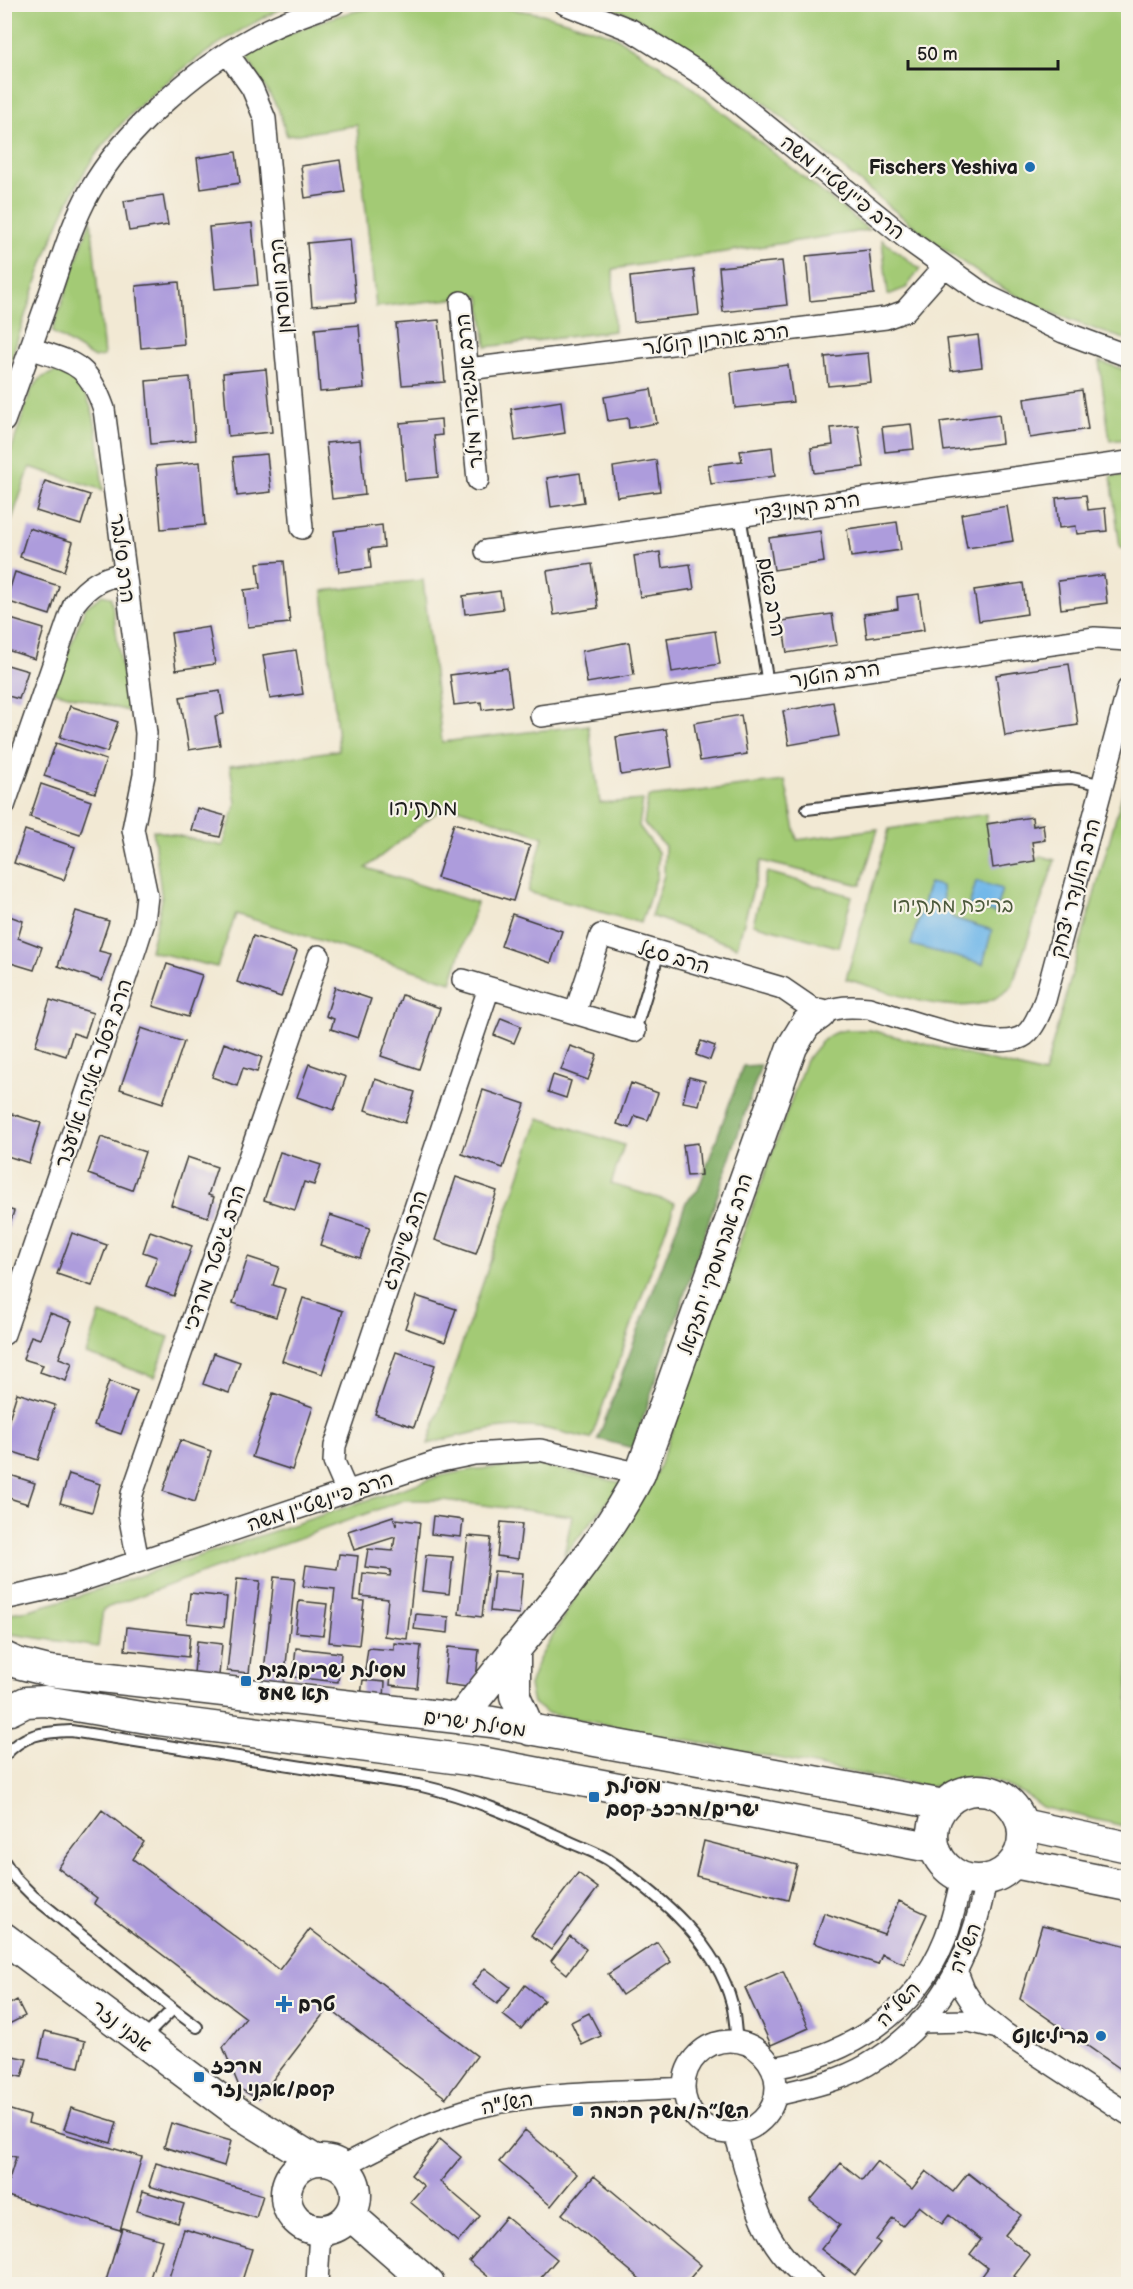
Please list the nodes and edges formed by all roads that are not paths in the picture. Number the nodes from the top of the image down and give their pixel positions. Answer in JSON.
{"nodes":[{"id":1,"x":334,"y":4,"type":"edge"},
{"id":2,"x":565,"y":4,"type":"edge"},
{"id":3,"x":228,"y":54,"type":"junction"},
{"id":4,"x":945,"y":267,"type":"junction"},
{"id":5,"x":461,"y":302,"type":"dead end"},
{"id":6,"x":30,"y":348,"type":"junction"},
{"id":7,"x":1128,"y":356,"type":"edge"},
{"id":8,"x":468,"y":369,"type":"junction"},
{"id":9,"x":4,"y":421,"type":"edge"},
{"id":10,"x":1128,"y":462,"type":"edge"},
{"id":11,"x":477,"y":480,"type":"dead end"},
{"id":12,"x":740,"y":515,"type":"junction"},
{"id":13,"x":302,"y":528,"type":"dead end"},
{"id":14,"x":486,"y":550,"type":"dead end"},
{"id":15,"x":125,"y":573,"type":"junction"},
{"id":16,"x":1128,"y":640,"type":"edge"},
{"id":17,"x":768,"y":684,"type":"junction"},
{"id":18,"x":1128,"y":689,"type":"edge"},
{"id":19,"x":541,"y":716,"type":"dead end"},
{"id":20,"x":1103,"y":785,"type":"junction"},
{"id":21,"x":4,"y":807,"type":"edge"},
{"id":22,"x":136,"y":808,"type":"joint"},
{"id":23,"x":807,"y":809,"type":"dead end"},
{"id":24,"x":659,"y":952,"type":"junction"},
{"id":25,"x":319,"y":956,"type":"dead end"},
{"id":26,"x":463,"y":980,"type":"dead end"},
{"id":27,"x":489,"y":988,"type":"junction"},
{"id":28,"x":575,"y":1013,"type":"junction"},
{"id":29,"x":820,"y":1014,"type":"junction"},
{"id":30,"x":635,"y":1031,"type":"joint"},
{"id":31,"x":4,"y":1334,"type":"edge"},
{"id":32,"x":640,"y":1474,"type":"junction"},
{"id":33,"x":347,"y":1492,"type":"junction"},
{"id":34,"x":138,"y":1561,"type":"junction"},
{"id":35,"x":4,"y":1599,"type":"edge"},
{"id":36,"x":515,"y":1648,"type":"junction"},
{"id":37,"x":4,"y":1658,"type":"edge"},
{"id":38,"x":7,"y":1713,"type":"edge"},
{"id":39,"x":460,"y":1719,"type":"junction"},
{"id":40,"x":530,"y":1730,"type":"junction"},
{"id":41,"x":4,"y":1756,"type":"edge"},
{"id":42,"x":944,"y":1805,"type":"junction"},
{"id":43,"x":1022,"y":1824,"type":"junction"},
{"id":44,"x":1128,"y":1847,"type":"edge"},
{"id":45,"x":935,"y":1848,"type":"junction"},
{"id":46,"x":4,"y":1861,"type":"edge"},
{"id":47,"x":1014,"y":1863,"type":"junction"},
{"id":48,"x":974,"y":1878,"type":"junction"},
{"id":49,"x":1128,"y":1886,"type":"edge"},
{"id":50,"x":4,"y":1938,"type":"edge"},
{"id":51,"x":957,"y":1972,"type":"junction"},
{"id":52,"x":173,"y":2009,"type":"junction"},
{"id":53,"x":920,"y":2022,"type":"junction"},
{"id":54,"x":197,"y":2027,"type":"dead end"},
{"id":55,"x":998,"y":2028,"type":"junction"},
{"id":56,"x":736,"y":2040,"type":"junction"},
{"id":57,"x":141,"y":2041,"type":"junction"},
{"id":58,"x":773,"y":2068,"type":"junction"},
{"id":59,"x":684,"y":2088,"type":"junction"},
{"id":60,"x":776,"y":2095,"type":"junction"},
{"id":61,"x":240,"y":2114,"type":"junction"},
{"id":62,"x":1128,"y":2114,"type":"edge"},
{"id":63,"x":735,"y":2133,"type":"junction"},
{"id":64,"x":329,"y":2163,"type":"junction"},
{"id":65,"x":290,"y":2178,"type":"junction"},
{"id":66,"x":350,"y":2215,"type":"junction"},
{"id":67,"x":320,"y":2230,"type":"junction"},
{"id":68,"x":317,"y":2284,"type":"edge"},
{"id":69,"x":429,"y":2284,"type":"edge"},
{"id":70,"x":814,"y":2284,"type":"edge"}],
"edges":[{"from":1,"to":3,"type":"street"},
{"from":2,"to":4,"type":"street","name":"הרב פיינשטיין משה"},
{"from":3,"to":6,"type":"street"},
{"from":3,"to":13,"type":"street","name":"הרב ווסרמן"},
{"from":4,"to":7,"type":"street","name":"הרב פיינשטיין משה"},
{"from":4,"to":8,"type":"street","name":"הרב אהרון קוטלר"},
{"from":5,"to":8,"type":"street","name":"הרב אביגדור מילר"},
{"from":6,"to":9,"type":"street"},
{"from":6,"to":15,"type":"street","name":"הרב סילבר"},
{"from":8,"to":11,"type":"street","name":"הרב אביגדור מילר"},
{"from":10,"to":12,"type":"street","name":"הרב קמניצקי"},
{"from":12,"to":14,"type":"street","name":"הרב קמניצקי"},
{"from":12,"to":17,"type":"lane","name":"הרב פאם"},
{"from":15,"to":21,"type":"street"},
{"from":15,"to":22,"type":"street","name":"הרב סילבר"},
{"from":16,"to":17,"type":"street","name":"הרב הוטנר"},
{"from":17,"to":19,"type":"street","name":"הרב הוטנר"},
{"from":18,"to":20,"type":"street","name":"הרב הולנדר יצחק"},
{"from":20,"to":23,"type":"lane"},
{"from":20,"to":29,"type":"street","name":"הרב הולנדר יצחק"},
{"from":22,"to":31,"type":"street","name":"הרב דסלר אליהו אליעזר"},
{"from":24,"to":28,"type":"street","name":"הרב סגל"},
{"from":24,"to":29,"type":"street","name":"הרב סגל"},
{"from":24,"to":30,"type":"lane"},
{"from":25,"to":34,"type":"street","name":"הרב גיפטר מרדכי"},
{"from":26,"to":27,"type":"street"},
{"from":27,"to":28,"type":"street"},
{"from":27,"to":33,"type":"street","name":"הרב שיינברג"},
{"from":28,"to":30,"type":"street"},
{"from":29,"to":32,"type":"street","name":"הרב אברמסקי יחזקאל"},
{"from":32,"to":33,"type":"street","name":"הרב פיינשטיין משה"},
{"from":32,"to":36,"type":"street","name":"הרב אברמסקי יחזקאל"},
{"from":33,"to":34,"type":"street","name":"הרב פיינשטיין משה"},
{"from":34,"to":35,"type":"street","name":"הרב פיינשטיין משה"},
{"from":36,"to":39,"type":"street","name":"הרב אברמסקי יחזקאל"},
{"from":36,"to":40,"type":"street"},
{"from":37,"to":38,"type":"street"},
{"from":37,"to":39,"type":"street","name":"מסילת ישרים"},
{"from":38,"to":45,"type":"street","name":"מסילת ישרים"},
{"from":39,"to":40,"type":"street","name":"מסילת ישרים"},
{"from":40,"to":42,"type":"street","name":"מסילת ישרים"},
{"from":41,"to":56,"type":"lane"},
{"from":42,"to":43,"type":"street"},
{"from":42,"to":45,"type":"street"},
{"from":43,"to":44,"type":"street"},
{"from":43,"to":47,"type":"street"},
{"from":45,"to":48,"type":"street"},
{"from":46,"to":52,"type":"lane"},
{"from":47,"to":48,"type":"street"},
{"from":47,"to":49,"type":"street"},
{"from":48,"to":51,"type":"street","name":"השל\"ה"},
{"from":48,"to":58,"type":"street","name":"השל”ה"},
{"from":50,"to":57,"type":"street","name":"אבני נזר"},
{"from":51,"to":53,"type":"street","name":"השל\"ה"},
{"from":51,"to":55,"type":"street"},
{"from":52,"to":54,"type":"lane"},
{"from":52,"to":57,"type":"lane"},
{"from":53,"to":55,"type":"street"},
{"from":53,"to":60,"type":"street","name":"השל\"ה"},
{"from":55,"to":62,"type":"street"},
{"from":56,"to":58,"type":"street"},
{"from":56,"to":59,"type":"street"},
{"from":57,"to":61,"type":"street","name":"אבני נזר"},
{"from":58,"to":60,"type":"street"},
{"from":59,"to":63,"type":"street"},
{"from":59,"to":64,"type":"street","name":"השל\"ה"},
{"from":60,"to":63,"type":"street"},
{"from":61,"to":64,"type":"street","name":"אבני נזר"},
{"from":61,"to":65,"type":"street","name":"אבני נזר"},
{"from":63,"to":70,"type":"street"},
{"from":64,"to":65,"type":"street"},
{"from":64,"to":66,"type":"street"},
{"from":65,"to":67,"type":"street"},
{"from":66,"to":67,"type":"street"},
{"from":66,"to":69,"type":"street"},
{"from":67,"to":68,"type":"street"}]}
